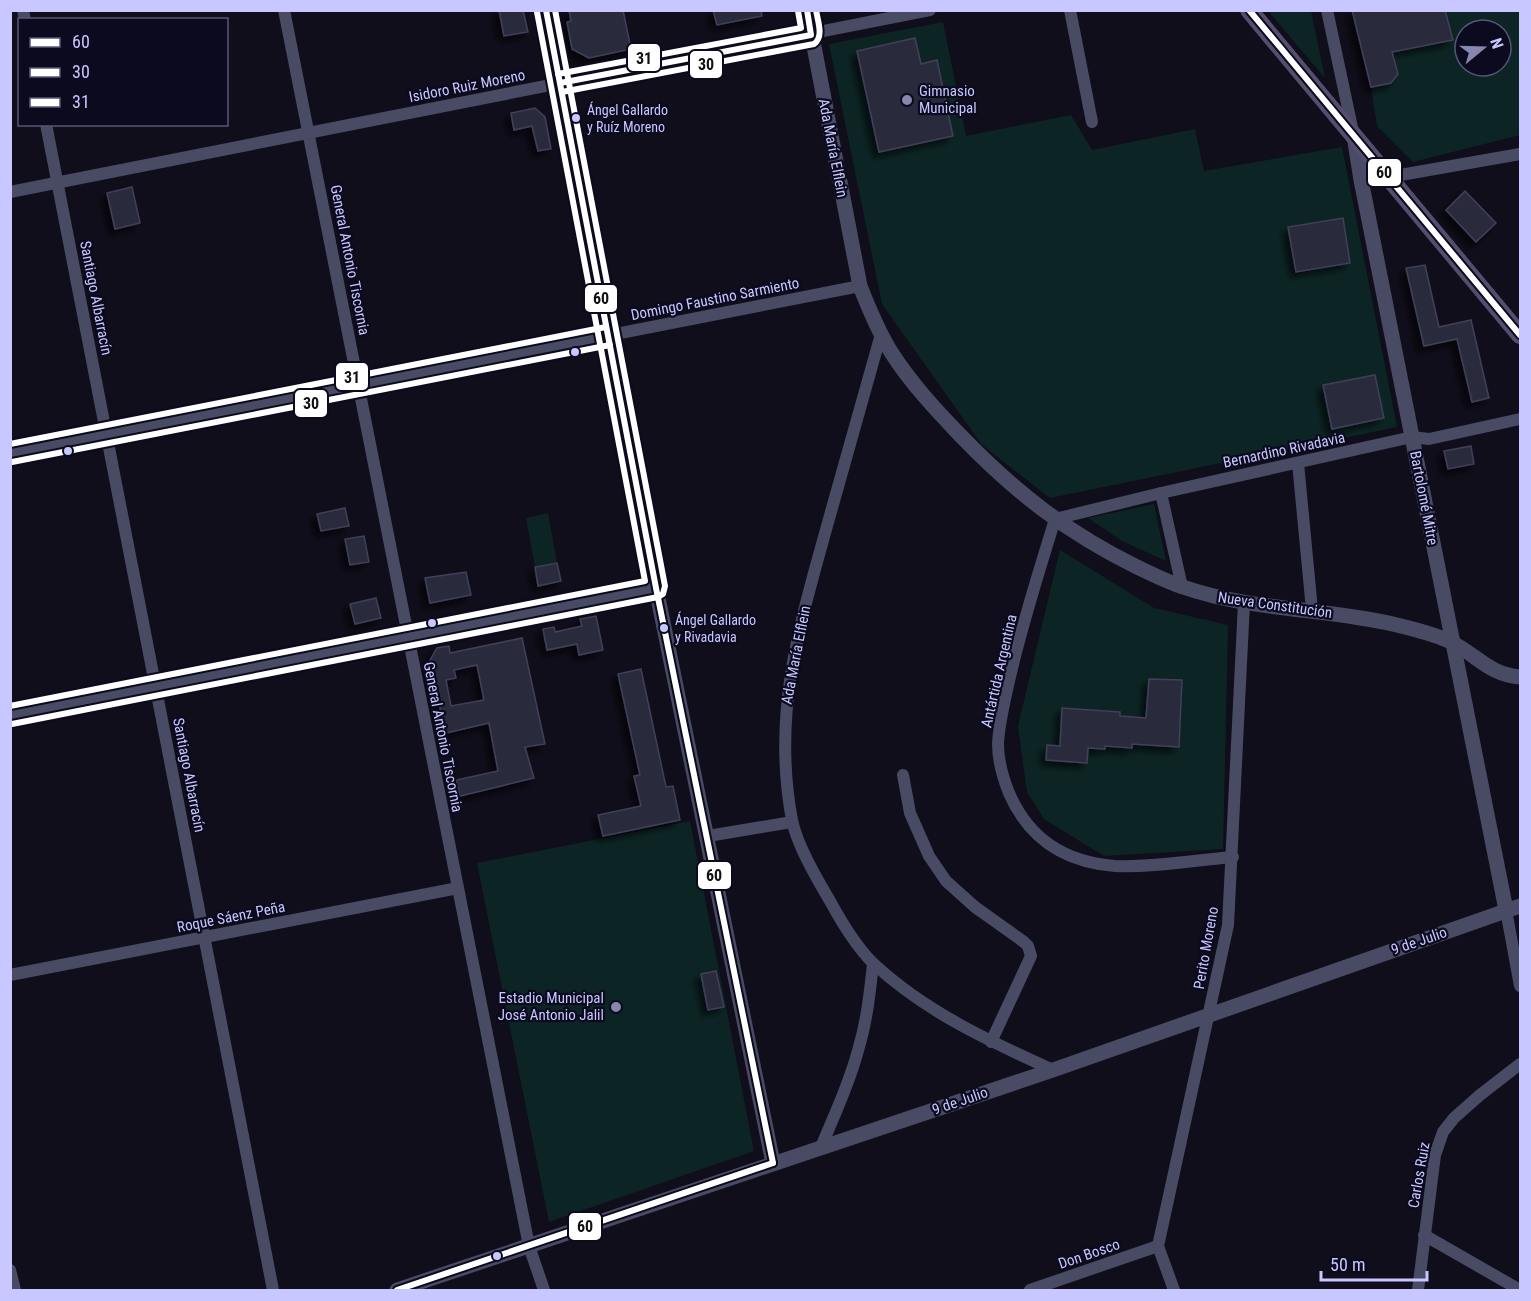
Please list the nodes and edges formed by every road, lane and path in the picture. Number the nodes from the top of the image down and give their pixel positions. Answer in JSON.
{"nodes":[{"id":1,"x":284,"y":10,"type":"edge"},
{"id":2,"x":546,"y":10,"type":"edge"},
{"id":3,"x":807,"y":10,"type":"edge"},
{"id":4,"x":930,"y":10,"type":"edge"},
{"id":5,"x":1070,"y":10,"type":"edge"},
{"id":6,"x":1249,"y":10,"type":"edge"},
{"id":7,"x":1327,"y":10,"type":"edge"},
{"id":8,"x":811,"y":35,"type":"junction"},
{"id":9,"x":560,"y":83,"type":"junction"},
{"id":10,"x":1092,"y":122,"type":"dead end"},
{"id":11,"x":46,"y":126,"type":"edge"},
{"id":12,"x":309,"y":133,"type":"junction"},
{"id":13,"x":1354,"y":136,"type":"junction"},
{"id":14,"x":1521,"y":154,"type":"edge"},
{"id":15,"x":1389,"y":177,"type":"junction"},
{"id":16,"x":58,"y":182,"type":"junction"},
{"id":17,"x":10,"y":192,"type":"edge"},
{"id":18,"x":860,"y":286,"type":"junction"},
{"id":19,"x":881,"y":334,"type":"junction"},
{"id":20,"x":1521,"y":334,"type":"edge"},
{"id":21,"x":608,"y":336,"type":"junction"},
{"id":22,"x":360,"y":386,"type":"junction"},
{"id":23,"x":1521,"y":419,"type":"edge"},
{"id":24,"x":107,"y":434,"type":"junction"},
{"id":25,"x":1412,"y":437,"type":"junction"},
{"id":26,"x":10,"y":453,"type":"edge"},
{"id":27,"x":1298,"y":463,"type":"junction"},
{"id":28,"x":1161,"y":493,"type":"junction"},
{"id":29,"x":1054,"y":519,"type":"junction"},
{"id":30,"x":1182,"y":587,"type":"junction"},
{"id":31,"x":656,"y":588,"type":"junction"},
{"id":32,"x":1245,"y":603,"type":"junction"},
{"id":33,"x":1312,"y":610,"type":"junction"},
{"id":34,"x":408,"y":636,"type":"junction"},
{"id":35,"x":1452,"y":643,"type":"junction"},
{"id":36,"x":1521,"y":676,"type":"edge"},
{"id":37,"x":156,"y":687,"type":"junction"},
{"id":38,"x":10,"y":715,"type":"edge"},
{"id":39,"x":903,"y":775,"type":"dead end"},
{"id":40,"x":792,"y":822,"type":"junction"},
{"id":41,"x":708,"y":836,"type":"junction"},
{"id":42,"x":1233,"y":857,"type":"junction"},
{"id":43,"x":458,"y":888,"type":"junction"},
{"id":44,"x":1513,"y":908,"type":"edge"},
{"id":45,"x":205,"y":937,"type":"junction"},
{"id":46,"x":873,"y":964,"type":"junction"},
{"id":47,"x":10,"y":975,"type":"edge"},
{"id":48,"x":1521,"y":986,"type":"edge"},
{"id":49,"x":1208,"y":1015,"type":"junction"},
{"id":50,"x":991,"y":1042,"type":"junction"},
{"id":51,"x":1521,"y":1064,"type":"edge"},
{"id":52,"x":1053,"y":1070,"type":"junction"},
{"id":53,"x":821,"y":1147,"type":"junction"},
{"id":54,"x":773,"y":1163,"type":"junction"},
{"id":55,"x":1424,"y":1235,"type":"junction"},
{"id":56,"x":529,"y":1246,"type":"junction"},
{"id":57,"x":1158,"y":1246,"type":"junction"},
{"id":58,"x":10,"y":1270,"type":"edge"},
{"id":59,"x":15,"y":1290,"type":"edge"},
{"id":60,"x":273,"y":1290,"type":"edge"},
{"id":61,"x":397,"y":1290,"type":"edge"},
{"id":62,"x":544,"y":1290,"type":"edge"},
{"id":63,"x":1030,"y":1290,"type":"edge"},
{"id":64,"x":1174,"y":1290,"type":"edge"},
{"id":65,"x":1418,"y":1290,"type":"edge"},
{"id":66,"x":1520,"y":1290,"type":"edge"}],
"edges":[{"from":1,"to":12,"type":"street","name":"General Antonio Tiscornia"},
{"from":2,"to":9,"type":"street"},
{"from":3,"to":8,"type":"street","name":"Ada María Elflein"},
{"from":4,"to":8,"type":"street","name":"Isidoro Ruiz Moreno"},
{"from":5,"to":10,"type":"street"},
{"from":6,"to":13,"type":"main road"},
{"from":7,"to":13,"type":"street","name":"Bartolomé Mitre"},
{"from":8,"to":9,"type":"street","name":"Isidoro Ruiz Moreno"},
{"from":8,"to":18,"type":"street","name":"Ada María Elflein"},
{"from":9,"to":12,"type":"street","name":"Isidoro Ruiz Moreno"},
{"from":9,"to":21,"type":"street"},
{"from":11,"to":16,"type":"street","name":"Santiago Albarracín"},
{"from":12,"to":16,"type":"street","name":"Isidoro Ruiz Moreno"},
{"from":12,"to":22,"type":"street","name":"General Antonio Tiscornia"},
{"from":13,"to":15,"type":"main road"},
{"from":13,"to":25,"type":"street","name":"Bartolomé Mitre"},
{"from":14,"to":15,"type":"street"},
{"from":15,"to":20,"type":"main road"},
{"from":16,"to":17,"type":"street","name":"Isidoro Ruiz Moreno"},
{"from":16,"to":24,"type":"street","name":"Santiago Albarracín"},
{"from":18,"to":19,"type":"street","name":"Nueva Constitución"},
{"from":18,"to":21,"type":"street","name":"Domingo Faustino Sarmiento"},
{"from":19,"to":29,"type":"street","name":"Nueva Constitución"},
{"from":19,"to":40,"type":"street","name":"Ada María Elflein"},
{"from":21,"to":22,"type":"street","name":"Domingo Faustino Sarmiento"},
{"from":21,"to":31,"type":"street"},
{"from":22,"to":24,"type":"street","name":"Domingo Faustino Sarmiento"},
{"from":22,"to":34,"type":"street","name":"General Antonio Tiscornia"},
{"from":23,"to":25,"type":"street","name":"Bernardino Rivadavia"},
{"from":24,"to":26,"type":"street","name":"Domingo Faustino Sarmiento"},
{"from":24,"to":37,"type":"street","name":"Santiago Albarracín"},
{"from":25,"to":27,"type":"street","name":"Bernardino Rivadavia"},
{"from":25,"to":35,"type":"street","name":"Bartolomé Mitre"},
{"from":27,"to":28,"type":"street","name":"Bernardino Rivadavia"},
{"from":27,"to":33,"type":"street"},
{"from":28,"to":29,"type":"street","name":"Bernardino Rivadavia"},
{"from":28,"to":30,"type":"street"},
{"from":29,"to":30,"type":"street","name":"Nueva Constitución"},
{"from":29,"to":42,"type":"street","name":"Antártida Argentina"},
{"from":30,"to":32,"type":"street","name":"Nueva Constitución"},
{"from":31,"to":34,"type":"street"},
{"from":31,"to":41,"type":"street"},
{"from":32,"to":33,"type":"street","name":"Nueva Constitución"},
{"from":32,"to":42,"type":"street","name":"Perito Moreno"},
{"from":33,"to":35,"type":"street","name":"Nueva Constitución"},
{"from":34,"to":37,"type":"street"},
{"from":34,"to":43,"type":"street","name":"General Antonio Tiscornia"},
{"from":35,"to":36,"type":"street","name":"Nueva Constitución"},
{"from":35,"to":44,"type":"street","name":"Bartolomé Mitre"},
{"from":37,"to":38,"type":"street"},
{"from":37,"to":45,"type":"street","name":"Santiago Albarracín"},
{"from":39,"to":50,"type":"street"},
{"from":40,"to":41,"type":"street"},
{"from":40,"to":46,"type":"street","name":"Ada María Elflein"},
{"from":41,"to":54,"type":"street"},
{"from":42,"to":49,"type":"street","name":"Perito Moreno"},
{"from":43,"to":45,"type":"street","name":"Roque Sáenz Peña"},
{"from":43,"to":56,"type":"street","name":"General Antonio Tiscornia"},
{"from":44,"to":48,"type":"street","name":"Bartolomé Mitre"},
{"from":44,"to":49,"type":"street","name":"9 de Julio"},
{"from":45,"to":47,"type":"street","name":"Roque Sáenz Peña"},
{"from":45,"to":60,"type":"street","name":"Santiago Albarracín"},
{"from":46,"to":50,"type":"street","name":"Ada María Elflein"},
{"from":46,"to":53,"type":"street"},
{"from":49,"to":52,"type":"street","name":"9 de Julio"},
{"from":49,"to":57,"type":"street","name":"Perito Moreno"},
{"from":50,"to":52,"type":"street","name":"Ada María Elflein"},
{"from":51,"to":55,"type":"street","name":"Carlos Ruiz"},
{"from":52,"to":53,"type":"street","name":"9 de Julio"},
{"from":53,"to":54,"type":"street","name":"9 de Julio"},
{"from":54,"to":56,"type":"street","name":"9 de Julio"},
{"from":55,"to":65,"type":"street","name":"Carlos Ruiz"},
{"from":55,"to":66,"type":"street"},
{"from":56,"to":61,"type":"street","name":"9 de Julio"},
{"from":56,"to":62,"type":"street","name":"General Antonio Tiscornia"},
{"from":57,"to":63,"type":"street","name":"Don Bosco"},
{"from":57,"to":64,"type":"street"},
{"from":58,"to":59,"type":"street"}]}
